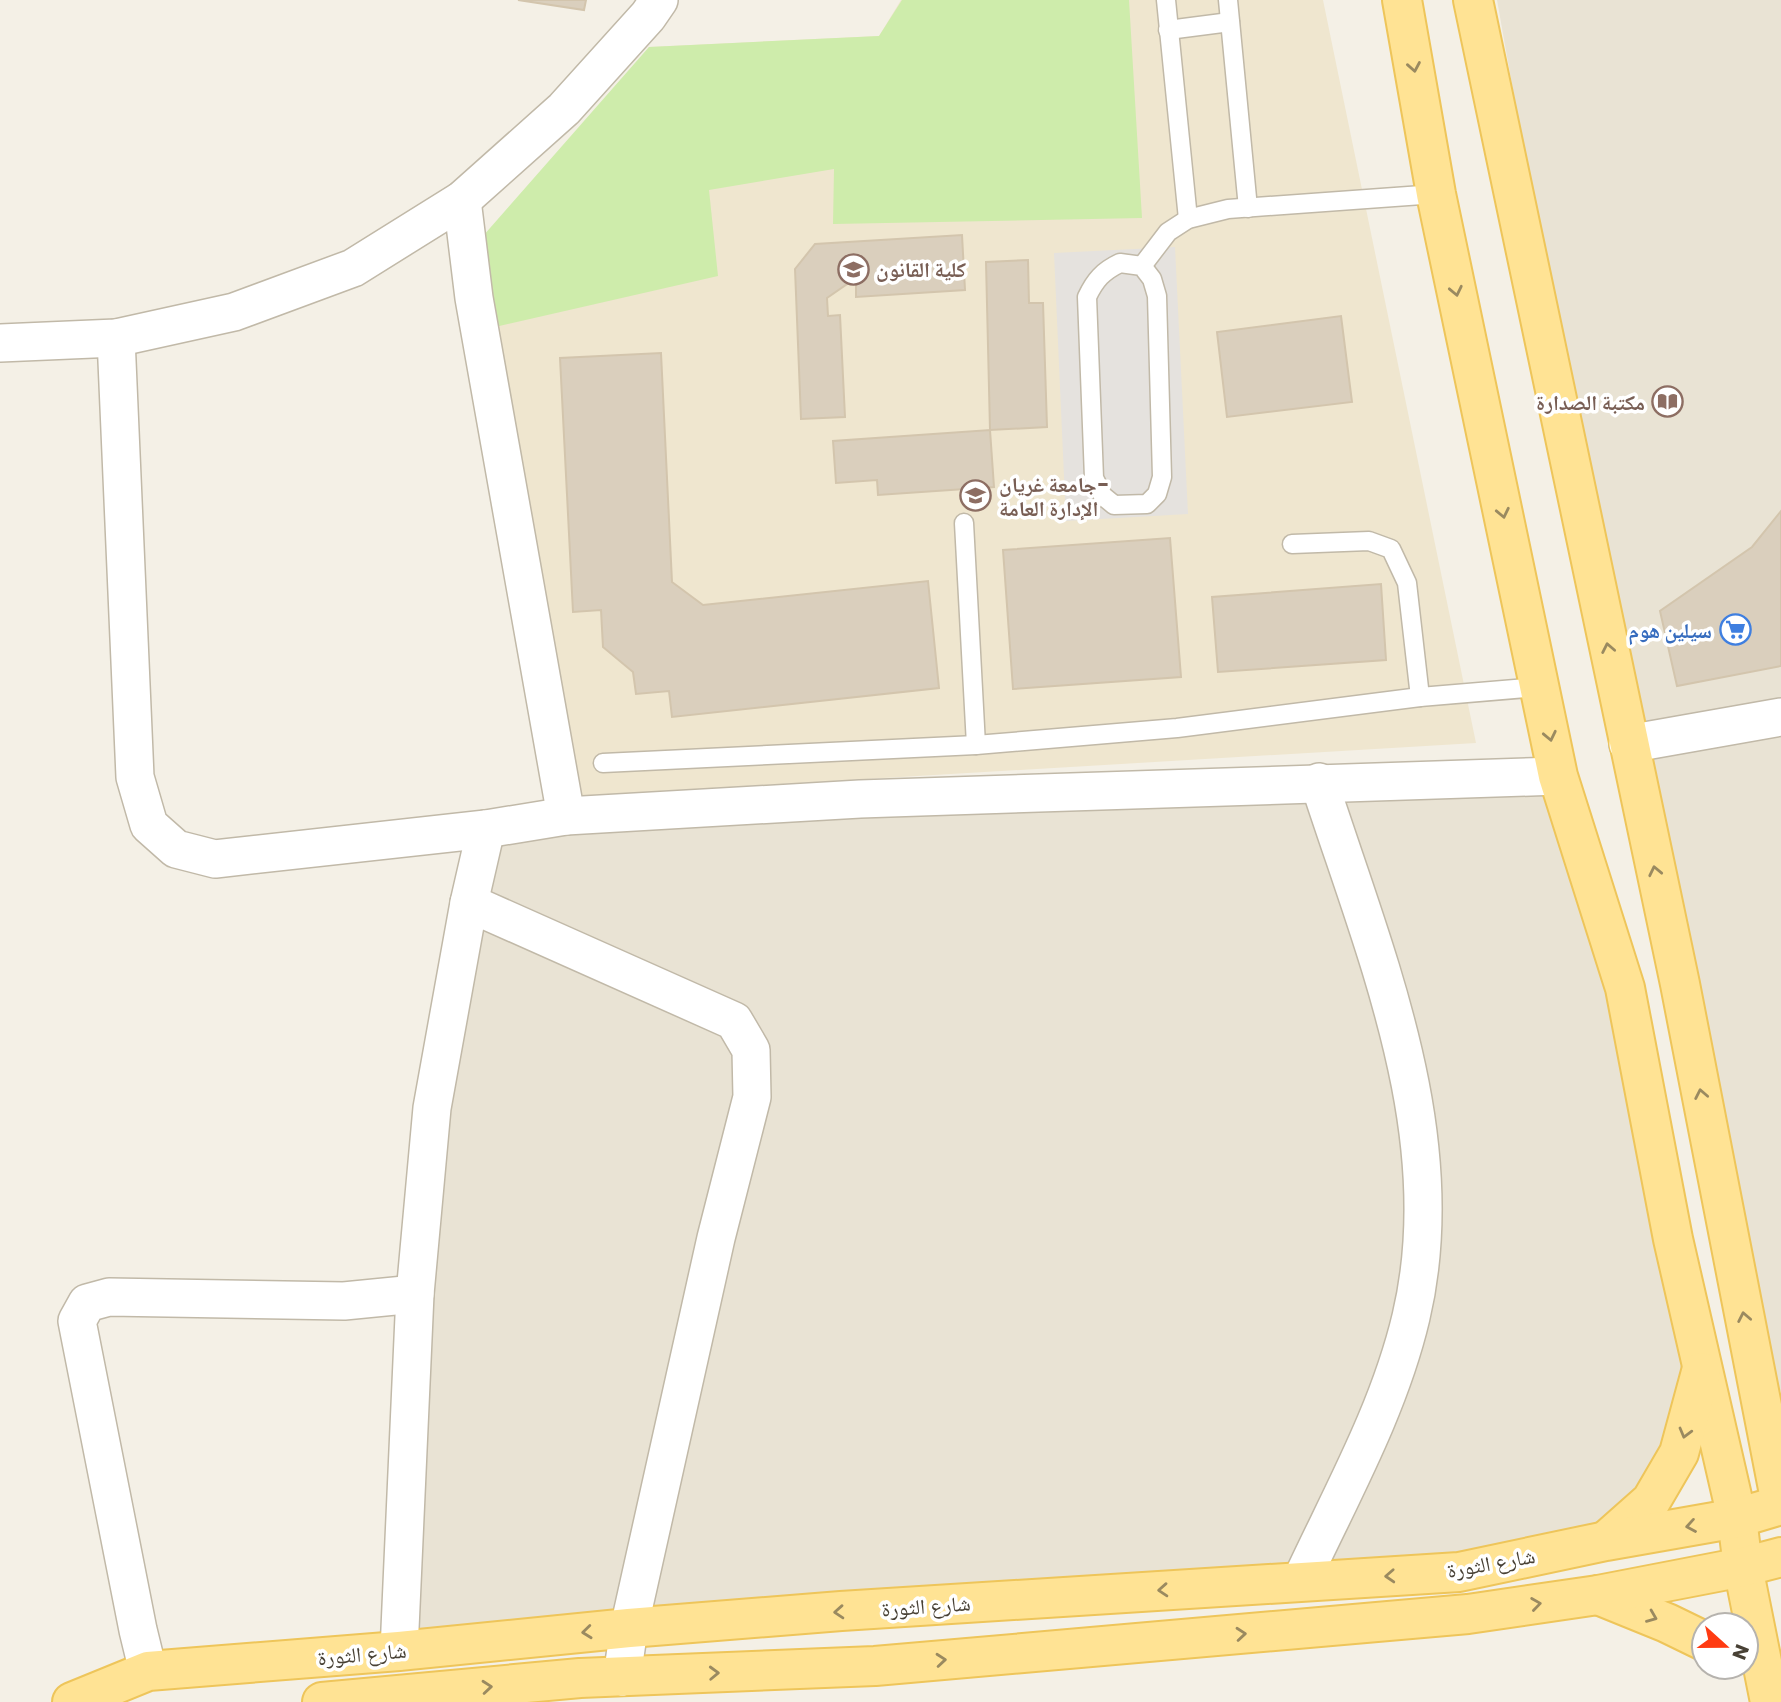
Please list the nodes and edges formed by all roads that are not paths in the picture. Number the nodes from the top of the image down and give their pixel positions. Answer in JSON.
{"nodes":[{"id":1,"x":659,"y":0,"type":"edge"},
{"id":2,"x":1166,"y":0,"type":"edge"},
{"id":3,"x":1228,"y":0,"type":"edge"},
{"id":4,"x":1402,"y":0,"type":"edge"},
{"id":5,"x":1473,"y":0,"type":"edge"},
{"id":6,"x":1230,"y":22,"type":"junction"},
{"id":7,"x":1168,"y":30,"type":"junction"},
{"id":8,"x":1436,"y":194,"type":"junction"},
{"id":9,"x":462,"y":200,"type":"junction"},
{"id":10,"x":1248,"y":208,"type":"junction"},
{"id":11,"x":1188,"y":219,"type":"junction"},
{"id":12,"x":1142,"y":266,"type":"junction"},
{"id":13,"x":116,"y":338,"type":"junction"},
{"id":14,"x":0,"y":343,"type":"edge"},
{"id":15,"x":964,"y":523,"type":"dead end"},
{"id":16,"x":1292,"y":544,"type":"dead end"},
{"id":17,"x":1539,"y":687,"type":"junction"},
{"id":18,"x":1420,"y":697,"type":"junction"},
{"id":19,"x":1781,"y":718,"type":"edge"},
{"id":20,"x":1628,"y":744,"type":"junction"},
{"id":21,"x":976,"y":745,"type":"junction"},
{"id":22,"x":603,"y":763,"type":"dead end"},
{"id":23,"x":1559,"y":776,"type":"junction"},
{"id":24,"x":1319,"y":782,"type":"junction"},
{"id":25,"x":566,"y":816,"type":"junction"},
{"id":26,"x":486,"y":829,"type":"junction"},
{"id":27,"x":468,"y":903,"type":"junction"},
{"id":28,"x":415,"y":1294,"type":"junction"},
{"id":29,"x":1702,"y":1367,"type":"junction"},
{"id":30,"x":1768,"y":1380,"type":"edge"},
{"id":31,"x":1781,"y":1505,"type":"edge"},
{"id":32,"x":1737,"y":1518,"type":"junction"},
{"id":33,"x":1606,"y":1541,"type":"junction"},
{"id":34,"x":1781,"y":1557,"type":"edge"},
{"id":35,"x":1743,"y":1567,"type":"junction"},
{"id":36,"x":1301,"y":1581,"type":"junction"},
{"id":37,"x":1598,"y":1595,"type":"junction"},
{"id":38,"x":629,"y":1628,"type":"junction"},
{"id":39,"x":1690,"y":1635,"type":"edge"},
{"id":40,"x":398,"y":1651,"type":"junction"},
{"id":41,"x":148,"y":1671,"type":"junction"},
{"id":42,"x":622,"y":1677,"type":"junction"},
{"id":43,"x":1760,"y":1685,"type":"edge"},
{"id":44,"x":72,"y":1702,"type":"edge"},
{"id":45,"x":322,"y":1702,"type":"edge"}],
"edges":[{"from":1,"to":9,"type":"street"},
{"from":2,"to":7,"type":"lane"},
{"from":3,"to":6,"type":"lane"},
{"from":4,"to":8,"type":"main road","one_way":true},
{"from":20,"to":5,"type":"main road","one_way":true},
{"from":6,"to":7,"type":"lane"},
{"from":6,"to":10,"type":"lane"},
{"from":7,"to":11,"type":"lane"},
{"from":8,"to":10,"type":"lane"},
{"from":8,"to":17,"type":"main road","one_way":true},
{"from":9,"to":13,"type":"street"},
{"from":9,"to":25,"type":"street"},
{"from":10,"to":11,"type":"lane"},
{"from":11,"to":12,"type":"lane"},
{"from":12,"to":12,"type":"lane"},
{"from":13,"to":14,"type":"street"},
{"from":13,"to":26,"type":"street"},
{"from":15,"to":21,"type":"lane"},
{"from":16,"to":18,"type":"lane"},
{"from":17,"to":18,"type":"lane"},
{"from":17,"to":23,"type":"main road","one_way":true},
{"from":18,"to":21,"type":"lane"},
{"from":19,"to":20,"type":"street"},
{"from":30,"to":20,"type":"main road","one_way":true},
{"from":21,"to":22,"type":"lane"},
{"from":23,"to":24,"type":"street"},
{"from":23,"to":29,"type":"main road"},
{"from":24,"to":25,"type":"street"},
{"from":24,"to":36,"type":"street"},
{"from":25,"to":26,"type":"street"},
{"from":26,"to":27,"type":"street"},
{"from":27,"to":28,"type":"street"},
{"from":27,"to":38,"type":"street"},
{"from":28,"to":40,"type":"street"},
{"from":28,"to":41,"type":"street"},
{"from":29,"to":32,"type":"main road"},
{"from":29,"to":33,"type":"main road","one_way":true},
{"from":30,"to":31,"type":"main road"},
{"from":31,"to":32,"type":"main road","name":"شارع الثورة"},
{"from":32,"to":33,"type":"main road","name":"شارع الثورة","one_way":true},
{"from":32,"to":35,"type":"main road"},
{"from":33,"to":36,"type":"main road","name":"شارع الثورة","one_way":true},
{"from":34,"to":35,"type":"main road","name":"شارع الثورة"},
{"from":35,"to":37,"type":"main road","name":"شارع الثورة"},
{"from":35,"to":43,"type":"main road"},
{"from":36,"to":38,"type":"main road","name":"شارع الثورة","one_way":true},
{"from":37,"to":39,"type":"main road","one_way":true},
{"from":42,"to":37,"type":"main road","name":"شارع الثورة","one_way":true},
{"from":38,"to":40,"type":"main road","name":"شارع الثورة","one_way":true},
{"from":38,"to":42,"type":"street"},
{"from":40,"to":41,"type":"main road","name":"شارع الثورة"},
{"from":41,"to":44,"type":"main road","name":"شارع الثورة"},
{"from":45,"to":42,"type":"main road","name":"شارع الثورة","one_way":true}]}
